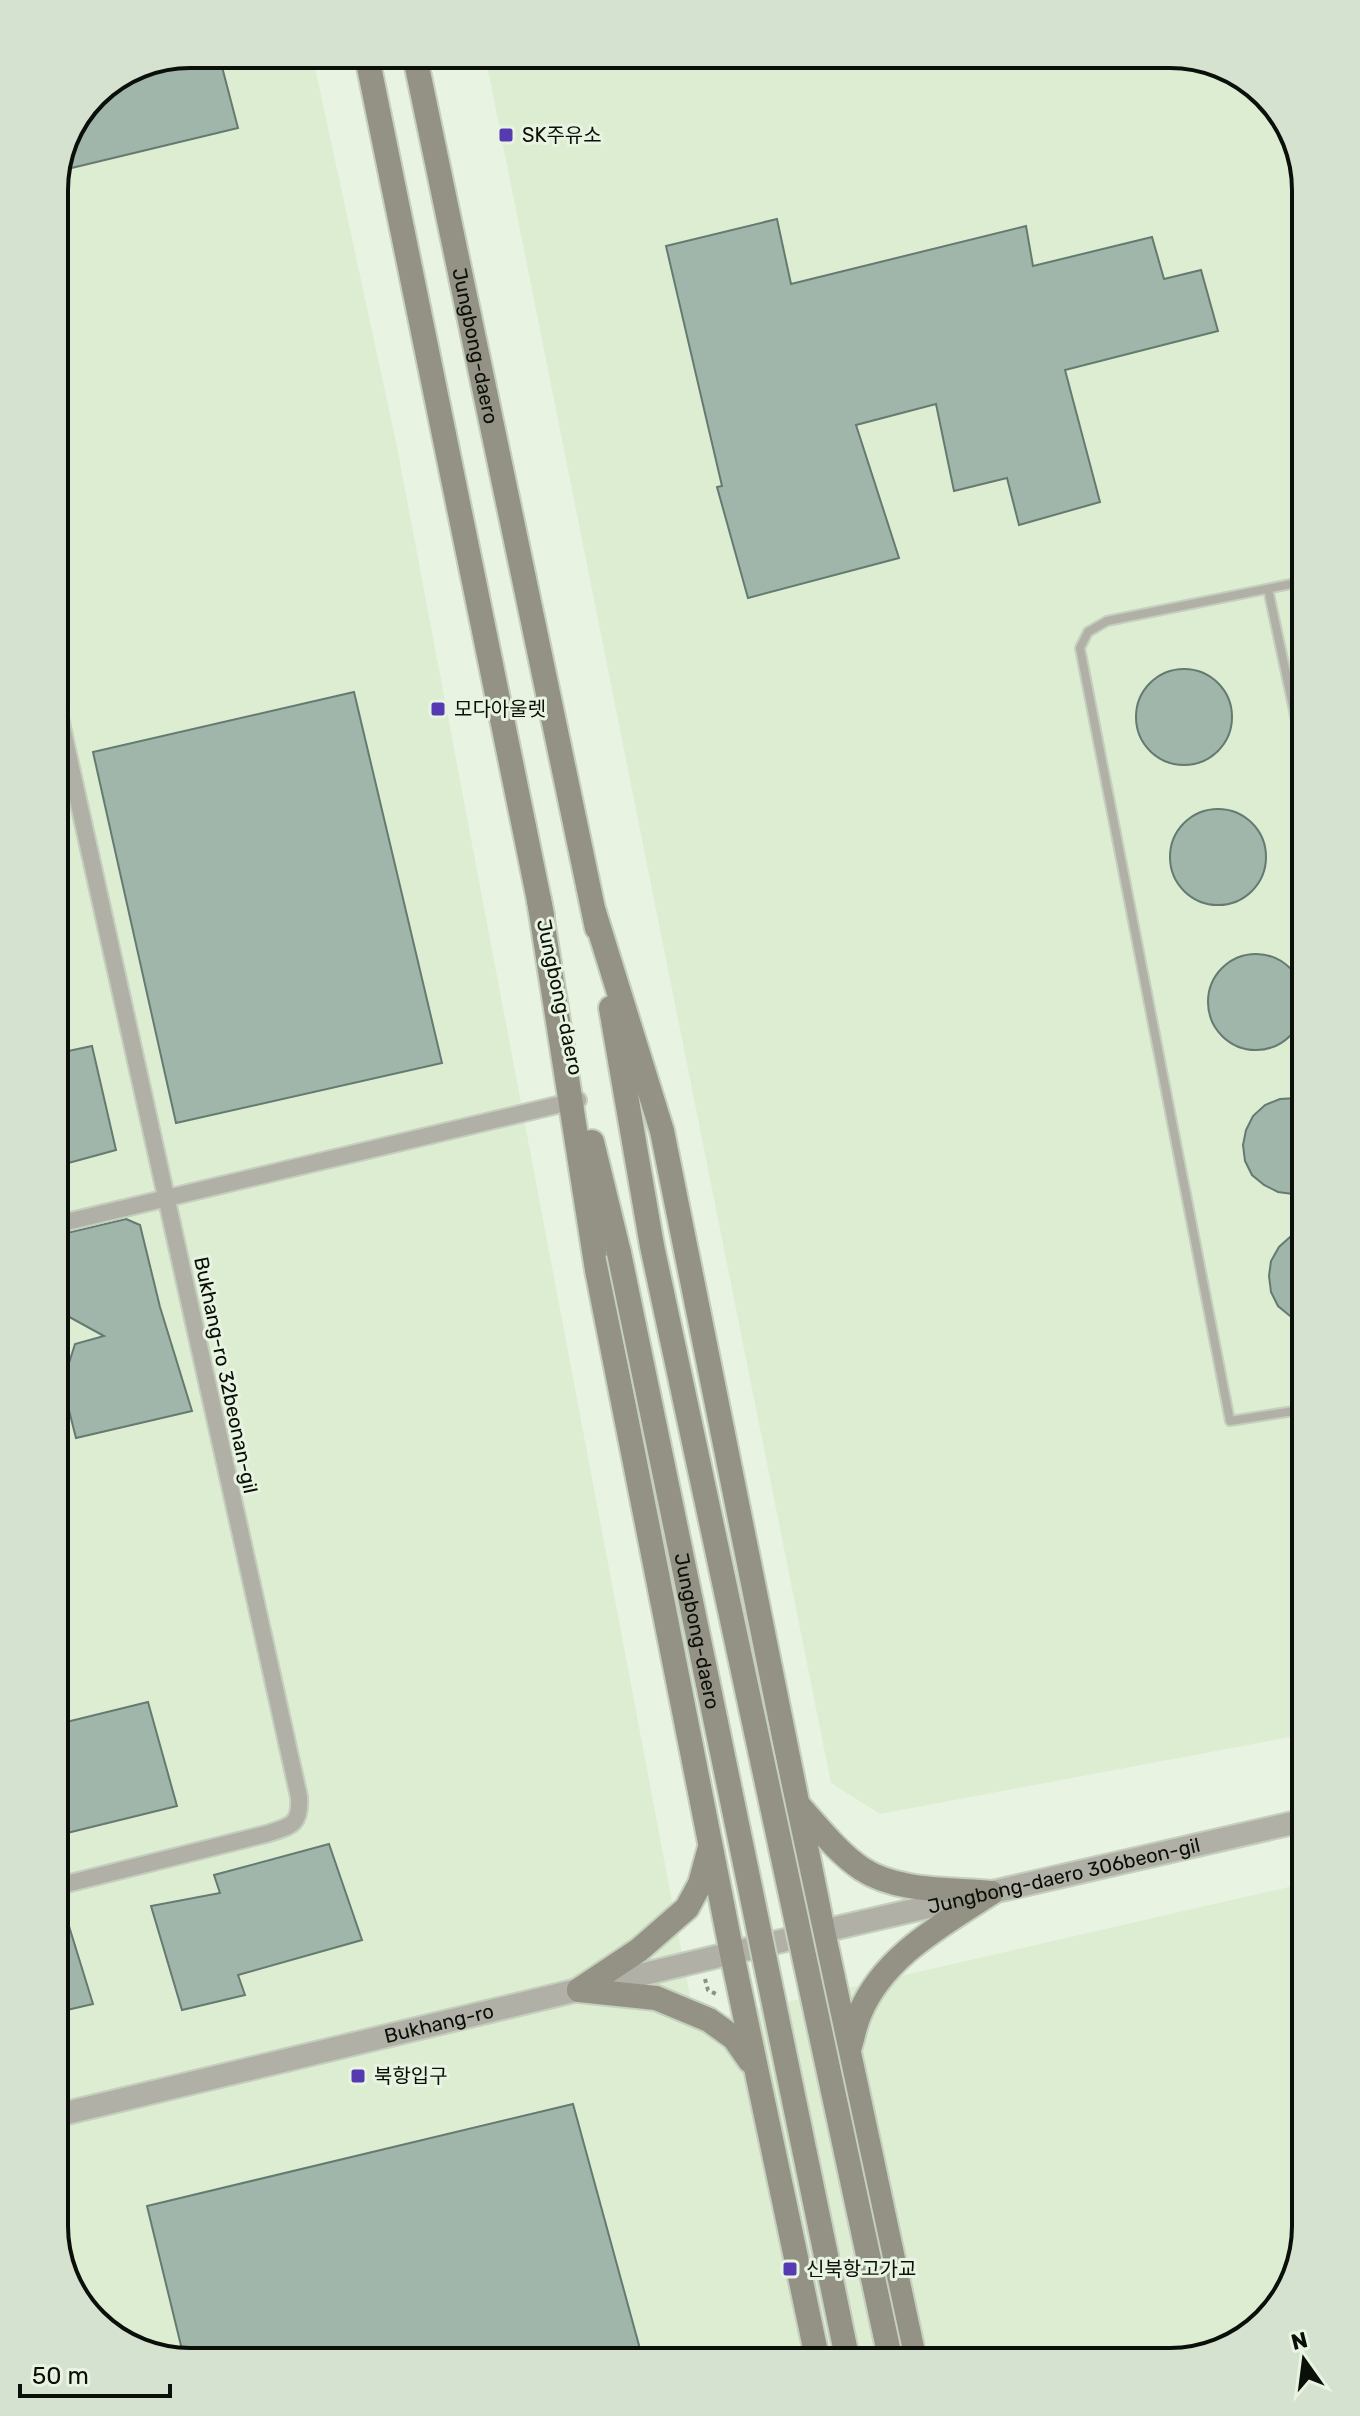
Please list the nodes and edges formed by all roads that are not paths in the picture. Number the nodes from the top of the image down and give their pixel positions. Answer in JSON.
{"nodes":[{"id":1,"x":369,"y":68,"type":"edge"},
{"id":2,"x":417,"y":68,"type":"edge"},
{"id":3,"x":1292,"y":584,"type":"edge"},
{"id":4,"x":1268,"y":589,"type":"junction"},
{"id":5,"x":1292,"y":701,"type":"edge"},
{"id":6,"x":68,"y":754,"type":"edge"},
{"id":7,"x":594,"y":912,"type":"junction"},
{"id":8,"x":576,"y":1100,"type":"junction"},
{"id":9,"x":166,"y":1197,"type":"junction"},
{"id":10,"x":68,"y":1222,"type":"edge"},
{"id":11,"x":1292,"y":1411,"type":"edge"},
{"id":12,"x":797,"y":1805,"type":"junction"},
{"id":13,"x":1292,"y":1823,"type":"edge"},
{"id":14,"x":711,"y":1846,"type":"junction"},
{"id":15,"x":68,"y":1884,"type":"edge"},
{"id":16,"x":991,"y":1893,"type":"junction"},
{"id":17,"x":823,"y":1931,"type":"junction"},
{"id":18,"x":732,"y":1954,"type":"junction"},
{"id":19,"x":579,"y":1990,"type":"junction"},
{"id":20,"x":849,"y":2051,"type":"junction"},
{"id":21,"x":757,"y":2071,"type":"junction"},
{"id":22,"x":68,"y":2113,"type":"edge"},
{"id":23,"x":815,"y":2348,"type":"edge"},
{"id":24,"x":845,"y":2348,"type":"edge"},
{"id":25,"x":888,"y":2348,"type":"edge"},
{"id":26,"x":912,"y":2348,"type":"edge"}],
"edges":[{"from":1,"to":8,"type":"main road","name":"Jungbong-daero"},
{"from":2,"to":7,"type":"main road","name":"Jungbong-daero"},
{"from":3,"to":4,"type":"lane"},
{"from":4,"to":5,"type":"lane"},
{"from":4,"to":11,"type":"lane"},
{"from":6,"to":9,"type":"street","name":"Bukhang-ro 32beonan-gil"},
{"from":7,"to":12,"type":"main road","name":"Jungbong-daero"},
{"from":7,"to":25,"type":"main road","name":"Jungbong-daero","bridge":true},
{"from":8,"to":9,"type":"street"},
{"from":8,"to":14,"type":"main road","name":"Jungbong-daero"},
{"from":8,"to":24,"type":"main road","name":"Jungbong-daero","bridge":true},
{"from":9,"to":10,"type":"street"},
{"from":9,"to":15,"type":"street","name":"Bukhang-ro 32beonan-gil"},
{"from":12,"to":16,"type":"main road"},
{"from":12,"to":17,"type":"main road","name":"Jungbong-daero"},
{"from":13,"to":16,"type":"street","name":"Jungbong-daero 306beon-gil"},
{"from":14,"to":18,"type":"main road","name":"Jungbong-daero"},
{"from":14,"to":19,"type":"main road"},
{"from":16,"to":17,"type":"street","name":"Jungbong-daero 306beon-gil"},
{"from":16,"to":20,"type":"main road"},
{"from":17,"to":18,"type":"street","name":"Bukhang-ro"},
{"from":17,"to":20,"type":"main road","name":"Jungbong-daero"},
{"from":18,"to":19,"type":"street","name":"Bukhang-ro"},
{"from":18,"to":21,"type":"main road","name":"Jungbong-daero"},
{"from":19,"to":21,"type":"main road"},
{"from":19,"to":22,"type":"street","name":"Bukhang-ro"},
{"from":20,"to":26,"type":"main road","name":"Jungbong-daero"},
{"from":21,"to":23,"type":"main road","name":"Jungbong-daero"}]}
